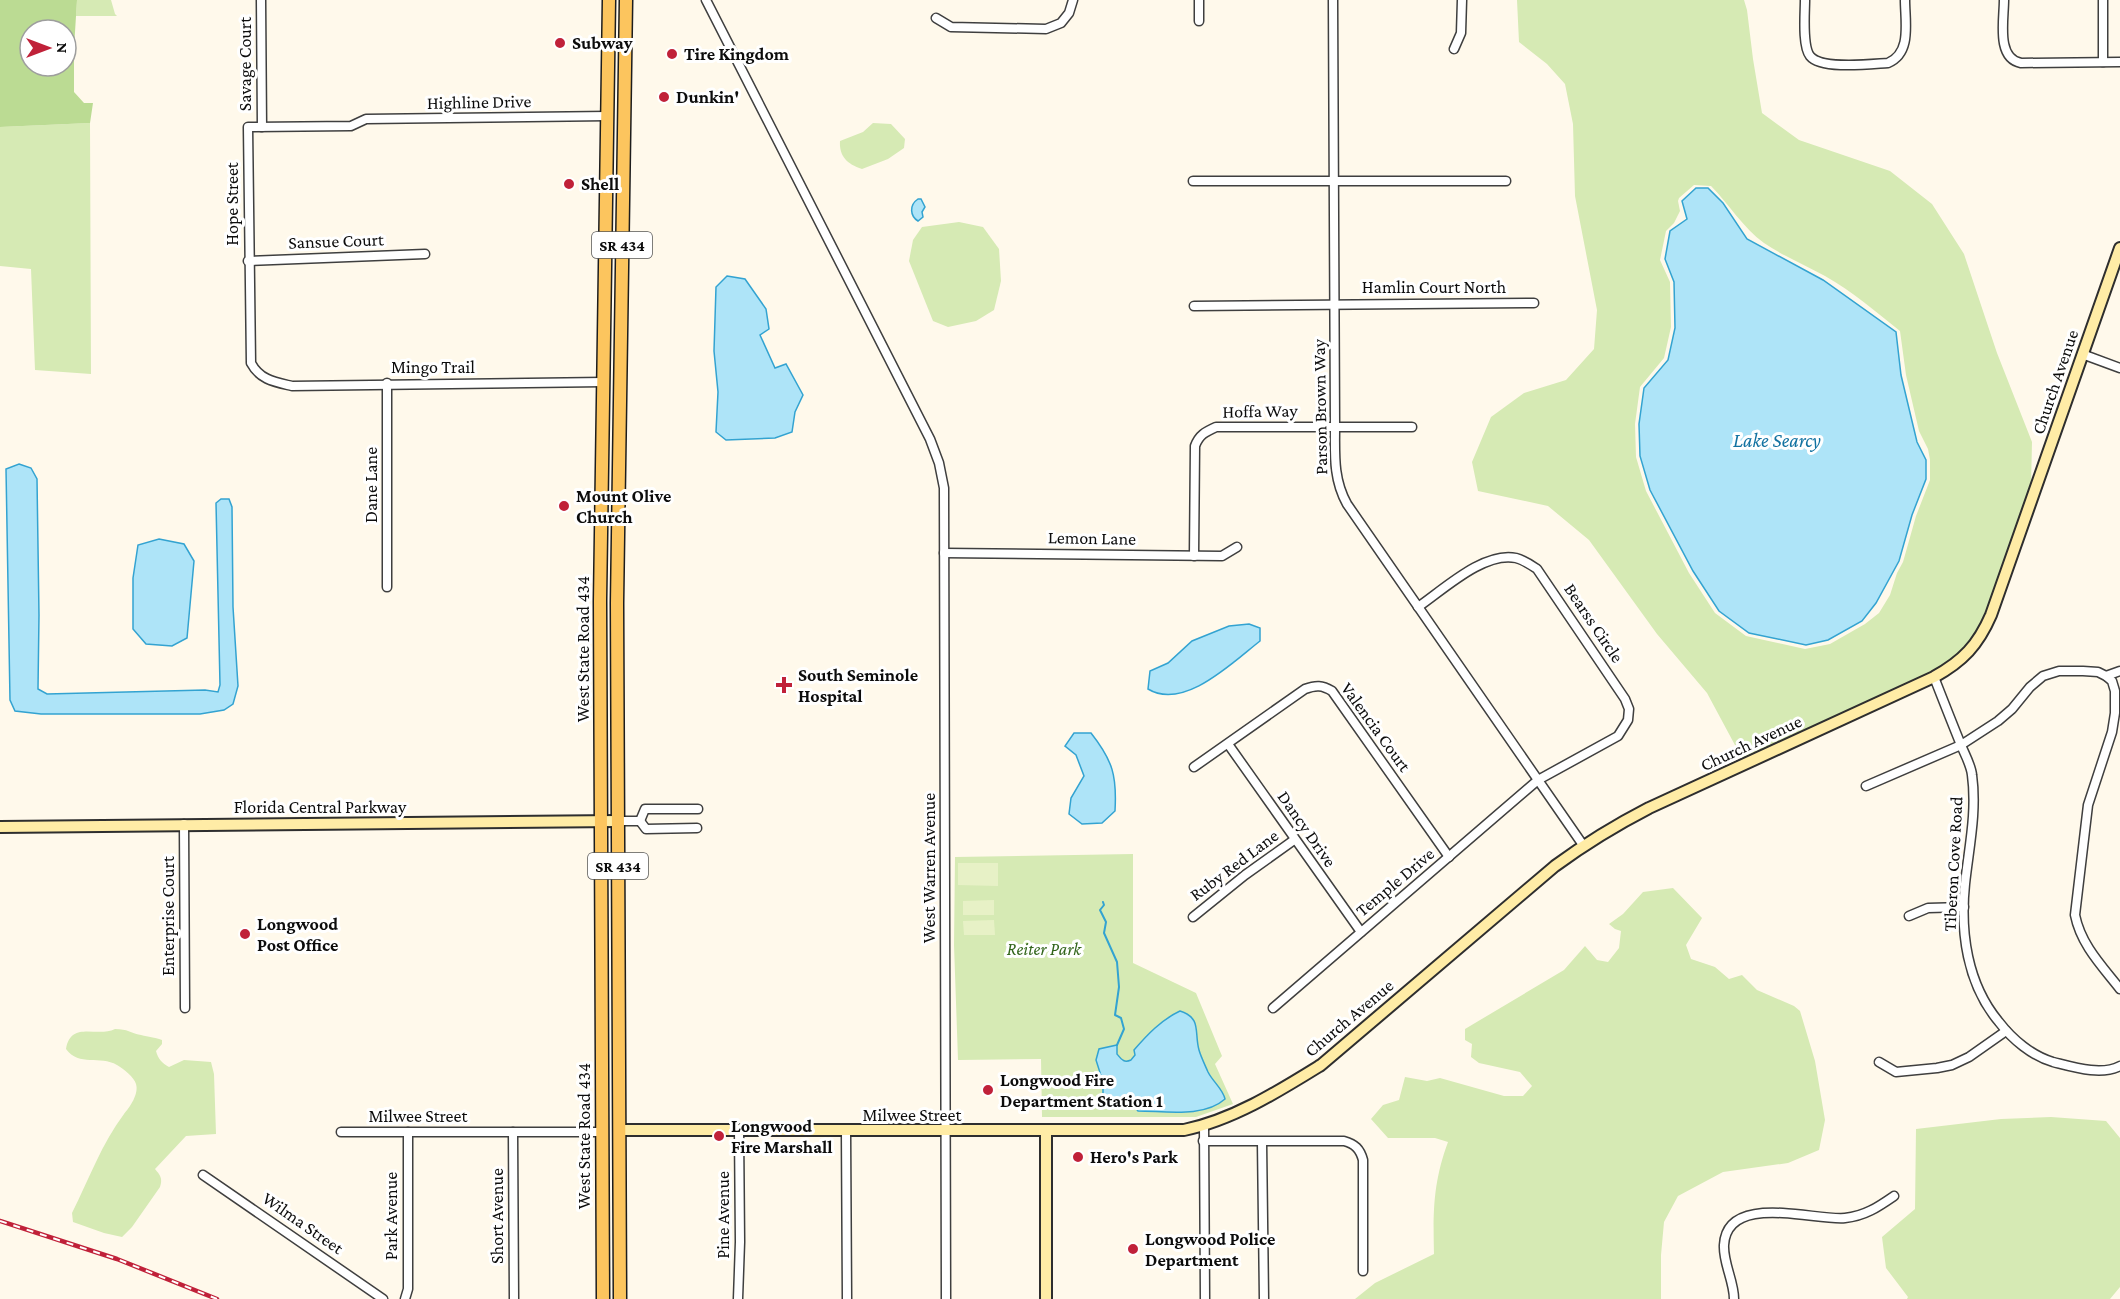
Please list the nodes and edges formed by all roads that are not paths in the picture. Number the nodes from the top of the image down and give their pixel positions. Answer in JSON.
{"nodes":[{"id":1,"x":261,"y":0,"type":"edge"},
{"id":2,"x":609,"y":0,"type":"edge"},
{"id":3,"x":626,"y":0,"type":"edge"},
{"id":4,"x":706,"y":0,"type":"edge"},
{"id":5,"x":1073,"y":0,"type":"edge"},
{"id":6,"x":1199,"y":0,"type":"edge"},
{"id":7,"x":1333,"y":0,"type":"edge"},
{"id":8,"x":1462,"y":0,"type":"edge"},
{"id":9,"x":1805,"y":0,"type":"edge"},
{"id":10,"x":1905,"y":0,"type":"edge"},
{"id":11,"x":2004,"y":0,"type":"edge"},
{"id":12,"x":2103,"y":0,"type":"edge"},
{"id":13,"x":936,"y":18,"type":"dead end"},
{"id":14,"x":1199,"y":21,"type":"dead end"},
{"id":15,"x":1454,"y":49,"type":"dead end"},
{"id":16,"x":2103,"y":62,"type":"junction"},
{"id":17,"x":2120,"y":62,"type":"edge"},
{"id":18,"x":608,"y":117,"type":"junction"},
{"id":19,"x":262,"y":127,"type":"junction"},
{"id":20,"x":1193,"y":181,"type":"dead end"},
{"id":21,"x":1506,"y":181,"type":"dead end"},
{"id":22,"x":1334,"y":182,"type":"junction"},
{"id":23,"x":2120,"y":248,"type":"edge"},
{"id":24,"x":425,"y":254,"type":"dead end"},
{"id":25,"x":248,"y":261,"type":"junction"},
{"id":26,"x":1534,"y":303,"type":"dead end"},
{"id":27,"x":1335,"y":304,"type":"junction"},
{"id":28,"x":1194,"y":306,"type":"dead end"},
{"id":29,"x":604,"y":352,"type":"junction"},
{"id":30,"x":2082,"y":354,"type":"junction"},
{"id":31,"x":2120,"y":368,"type":"edge"},
{"id":32,"x":264,"y":377,"type":"joint"},
{"id":33,"x":620,"y":381,"type":"junction"},
{"id":34,"x":604,"y":382,"type":"junction"},
{"id":35,"x":387,"y":383,"type":"junction"},
{"id":36,"x":620,"y":406,"type":"junction"},
{"id":37,"x":1335,"y":427,"type":"junction"},
{"id":38,"x":1412,"y":427,"type":"dead end"},
{"id":39,"x":1237,"y":547,"type":"dead end"},
{"id":40,"x":944,"y":553,"type":"junction"},
{"id":41,"x":1194,"y":556,"type":"junction"},
{"id":42,"x":387,"y":587,"type":"dead end"},
{"id":43,"x":1418,"y":607,"type":"junction"},
{"id":44,"x":2120,"y":671,"type":"edge"},
{"id":45,"x":2106,"y":676,"type":"junction"},
{"id":46,"x":1934,"y":677,"type":"junction"},
{"id":47,"x":2118,"y":691,"type":"edge"},
{"id":48,"x":1228,"y":744,"type":"junction"},
{"id":49,"x":1961,"y":745,"type":"junction"},
{"id":50,"x":1194,"y":767,"type":"dead end"},
{"id":51,"x":1538,"y":780,"type":"junction"},
{"id":52,"x":1866,"y":786,"type":"dead end"},
{"id":53,"x":698,"y":809,"type":"dead end"},
{"id":54,"x":601,"y":821,"type":"junction"},
{"id":55,"x":618,"y":821,"type":"junction"},
{"id":56,"x":640,"y":821,"type":"junction"},
{"id":57,"x":184,"y":824,"type":"junction"},
{"id":58,"x":0,"y":827,"type":"edge"},
{"id":59,"x":697,"y":828,"type":"dead end"},
{"id":60,"x":1294,"y":840,"type":"junction"},
{"id":61,"x":1583,"y":845,"type":"junction"},
{"id":62,"x":1449,"y":857,"type":"junction"},
{"id":63,"x":1964,"y":907,"type":"junction"},
{"id":64,"x":1909,"y":916,"type":"dead end"},
{"id":65,"x":1193,"y":917,"type":"dead end"},
{"id":66,"x":1361,"y":932,"type":"junction"},
{"id":67,"x":2120,"y":990,"type":"edge"},
{"id":68,"x":185,"y":1008,"type":"dead end"},
{"id":69,"x":1273,"y":1008,"type":"dead end"},
{"id":70,"x":2006,"y":1032,"type":"junction"},
{"id":71,"x":1879,"y":1062,"type":"dead end"},
{"id":72,"x":2120,"y":1066,"type":"edge"},
{"id":73,"x":603,"y":1106,"type":"junction"},
{"id":74,"x":1204,"y":1126,"type":"junction"},
{"id":75,"x":619,"y":1130,"type":"junction"},
{"id":76,"x":739,"y":1130,"type":"junction"},
{"id":77,"x":846,"y":1131,"type":"junction"},
{"id":78,"x":946,"y":1131,"type":"junction"},
{"id":79,"x":1046,"y":1131,"type":"junction"},
{"id":80,"x":341,"y":1132,"type":"dead end"},
{"id":81,"x":408,"y":1132,"type":"junction"},
{"id":82,"x":513,"y":1132,"type":"junction"},
{"id":83,"x":603,"y":1132,"type":"junction"},
{"id":84,"x":1203,"y":1141,"type":"junction"},
{"id":85,"x":1262,"y":1142,"type":"junction"},
{"id":86,"x":619,"y":1161,"type":"junction"},
{"id":87,"x":203,"y":1174,"type":"dead end"},
{"id":88,"x":1894,"y":1196,"type":"dead end"},
{"id":89,"x":1363,"y":1271,"type":"dead end"},
{"id":90,"x":383,"y":1299,"type":"edge"},
{"id":91,"x":405,"y":1299,"type":"edge"},
{"id":92,"x":514,"y":1299,"type":"edge"},
{"id":93,"x":603,"y":1299,"type":"edge"},
{"id":94,"x":620,"y":1299,"type":"edge"},
{"id":95,"x":738,"y":1299,"type":"edge"},
{"id":96,"x":847,"y":1299,"type":"edge"},
{"id":97,"x":946,"y":1299,"type":"edge"},
{"id":98,"x":1046,"y":1299,"type":"edge"},
{"id":99,"x":1205,"y":1299,"type":"edge"},
{"id":100,"x":1264,"y":1299,"type":"edge"},
{"id":101,"x":1734,"y":1299,"type":"edge"}],
"edges":[{"from":1,"to":19,"type":"street","name":"Savage Court"},
{"from":2,"to":18,"type":"main road","name":"West State Road 434","number":"SR 434"},
{"from":3,"to":33,"type":"main road","name":"West State Road 434","number":"SR 434"},
{"from":4,"to":40,"type":"street","name":"West Warren Avenue"},
{"from":5,"to":13,"type":"street"},
{"from":6,"to":14,"type":"street"},
{"from":7,"to":22,"type":"street","name":"Parson Brown Way"},
{"from":8,"to":15,"type":"street"},
{"from":9,"to":10,"type":"street"},
{"from":11,"to":16,"type":"street"},
{"from":12,"to":16,"type":"street"},
{"from":16,"to":17,"type":"street"},
{"from":18,"to":19,"type":"street","name":"Highline Drive"},
{"from":18,"to":29,"type":"main road","name":"West State Road 434","number":"SR 434"},
{"from":19,"to":25,"type":"street","name":"Hope Street"},
{"from":20,"to":22,"type":"street"},
{"from":21,"to":22,"type":"street"},
{"from":22,"to":27,"type":"street","name":"Parson Brown Way"},
{"from":23,"to":30,"type":"street","name":"Church Avenue"},
{"from":24,"to":25,"type":"street","name":"Sansue Court"},
{"from":25,"to":32,"type":"street","name":"Hope Street"},
{"from":26,"to":27,"type":"street","name":"Hamlin Court North"},
{"from":27,"to":28,"type":"street","name":"Hamlin Court North"},
{"from":27,"to":37,"type":"street","name":"Parson Brown Way"},
{"from":29,"to":33,"type":"main road"},
{"from":29,"to":34,"type":"main road","name":"West State Road 434","number":"SR 434"},
{"from":30,"to":31,"type":"street"},
{"from":30,"to":46,"type":"street","name":"Church Avenue"},
{"from":32,"to":35,"type":"street","name":"Mingo Trail"},
{"from":33,"to":36,"type":"main road","name":"West State Road 434","number":"SR 434"},
{"from":34,"to":35,"type":"street","name":"Mingo Trail"},
{"from":34,"to":36,"type":"main road"},
{"from":34,"to":54,"type":"main road","name":"West State Road 434","number":"SR 434"},
{"from":35,"to":42,"type":"street","name":"Dane Lane"},
{"from":36,"to":55,"type":"main road","name":"West State Road 434","number":"SR 434"},
{"from":37,"to":38,"type":"street"},
{"from":37,"to":41,"type":"street","name":"Hoffa Way"},
{"from":37,"to":43,"type":"street","name":"Parson Brown Way"},
{"from":39,"to":41,"type":"street","name":"Lemon Lane"},
{"from":40,"to":41,"type":"street","name":"Lemon Lane"},
{"from":40,"to":78,"type":"street","name":"West Warren Avenue"},
{"from":43,"to":51,"type":"street","name":"Parson Brown Way"},
{"from":43,"to":51,"type":"street","name":"Bearss Circle"},
{"from":44,"to":45,"type":"street"},
{"from":45,"to":47,"type":"street"},
{"from":45,"to":49,"type":"street"},
{"from":46,"to":49,"type":"street","name":"Tiberon Cove Road"},
{"from":46,"to":61,"type":"street","name":"Church Avenue"},
{"from":47,"to":67,"type":"street"},
{"from":48,"to":50,"type":"street","name":"Valencia Court"},
{"from":48,"to":60,"type":"street","name":"Dancy Drive"},
{"from":48,"to":62,"type":"street","name":"Valencia Court"},
{"from":49,"to":52,"type":"street"},
{"from":49,"to":63,"type":"street","name":"Tiberon Cove Road"},
{"from":51,"to":61,"type":"street","name":"Parson Brown Way"},
{"from":51,"to":62,"type":"street","name":"Temple Drive"},
{"from":53,"to":56,"type":"street","name":"Florida Central Parkway"},
{"from":54,"to":55,"type":"street","name":"Florida Central Parkway"},
{"from":54,"to":57,"type":"street","name":"Florida Central Parkway"},
{"from":54,"to":73,"type":"main road","name":"West State Road 434","number":"SR 434"},
{"from":55,"to":56,"type":"street","name":"Florida Central Parkway"},
{"from":55,"to":75,"type":"main road","name":"West State Road 434","number":"SR 434"},
{"from":56,"to":59,"type":"street","name":"Florida Central Parkway"},
{"from":57,"to":58,"type":"street","name":"Florida Central Parkway"},
{"from":57,"to":68,"type":"street","name":"Enterprise Court"},
{"from":60,"to":65,"type":"street","name":"Ruby Red Lane"},
{"from":60,"to":66,"type":"street","name":"Dancy Drive"},
{"from":61,"to":74,"type":"street","name":"Church Avenue"},
{"from":62,"to":66,"type":"street","name":"Temple Drive"},
{"from":63,"to":64,"type":"street"},
{"from":63,"to":70,"type":"street","name":"Tiberon Cove Road"},
{"from":66,"to":69,"type":"street","name":"Temple Drive"},
{"from":70,"to":71,"type":"street"},
{"from":70,"to":72,"type":"street","name":"Tiberon Cove Road"},
{"from":73,"to":75,"type":"main road"},
{"from":73,"to":83,"type":"main road","name":"West State Road 434","number":"SR 434"},
{"from":74,"to":79,"type":"street","name":"Milwee Street"},
{"from":74,"to":84,"type":"street"},
{"from":75,"to":76,"type":"street","name":"Milwee Street"},
{"from":75,"to":86,"type":"main road","name":"West State Road 434","number":"SR 434"},
{"from":76,"to":77,"type":"street","name":"Milwee Street"},
{"from":76,"to":95,"type":"street","name":"Pine Avenue"},
{"from":77,"to":78,"type":"street","name":"Milwee Street"},
{"from":77,"to":96,"type":"street"},
{"from":78,"to":79,"type":"street","name":"Milwee Street"},
{"from":78,"to":97,"type":"street","name":"West Warren Avenue"},
{"from":79,"to":98,"type":"street"},
{"from":80,"to":81,"type":"street","name":"Milwee Street"},
{"from":81,"to":82,"type":"street","name":"Milwee Street"},
{"from":81,"to":91,"type":"street","name":"Park Avenue"},
{"from":82,"to":83,"type":"street","name":"Milwee Street"},
{"from":82,"to":92,"type":"street","name":"Short Avenue"},
{"from":83,"to":86,"type":"main road"},
{"from":83,"to":93,"type":"main road","name":"West State Road 434","number":"SR 434"},
{"from":84,"to":85,"type":"street"},
{"from":84,"to":99,"type":"street"},
{"from":85,"to":89,"type":"street"},
{"from":85,"to":100,"type":"street"},
{"from":86,"to":94,"type":"main road","name":"West State Road 434","number":"SR 434"},
{"from":87,"to":90,"type":"street","name":"Wilma Street"},
{"from":88,"to":101,"type":"street"}]}
